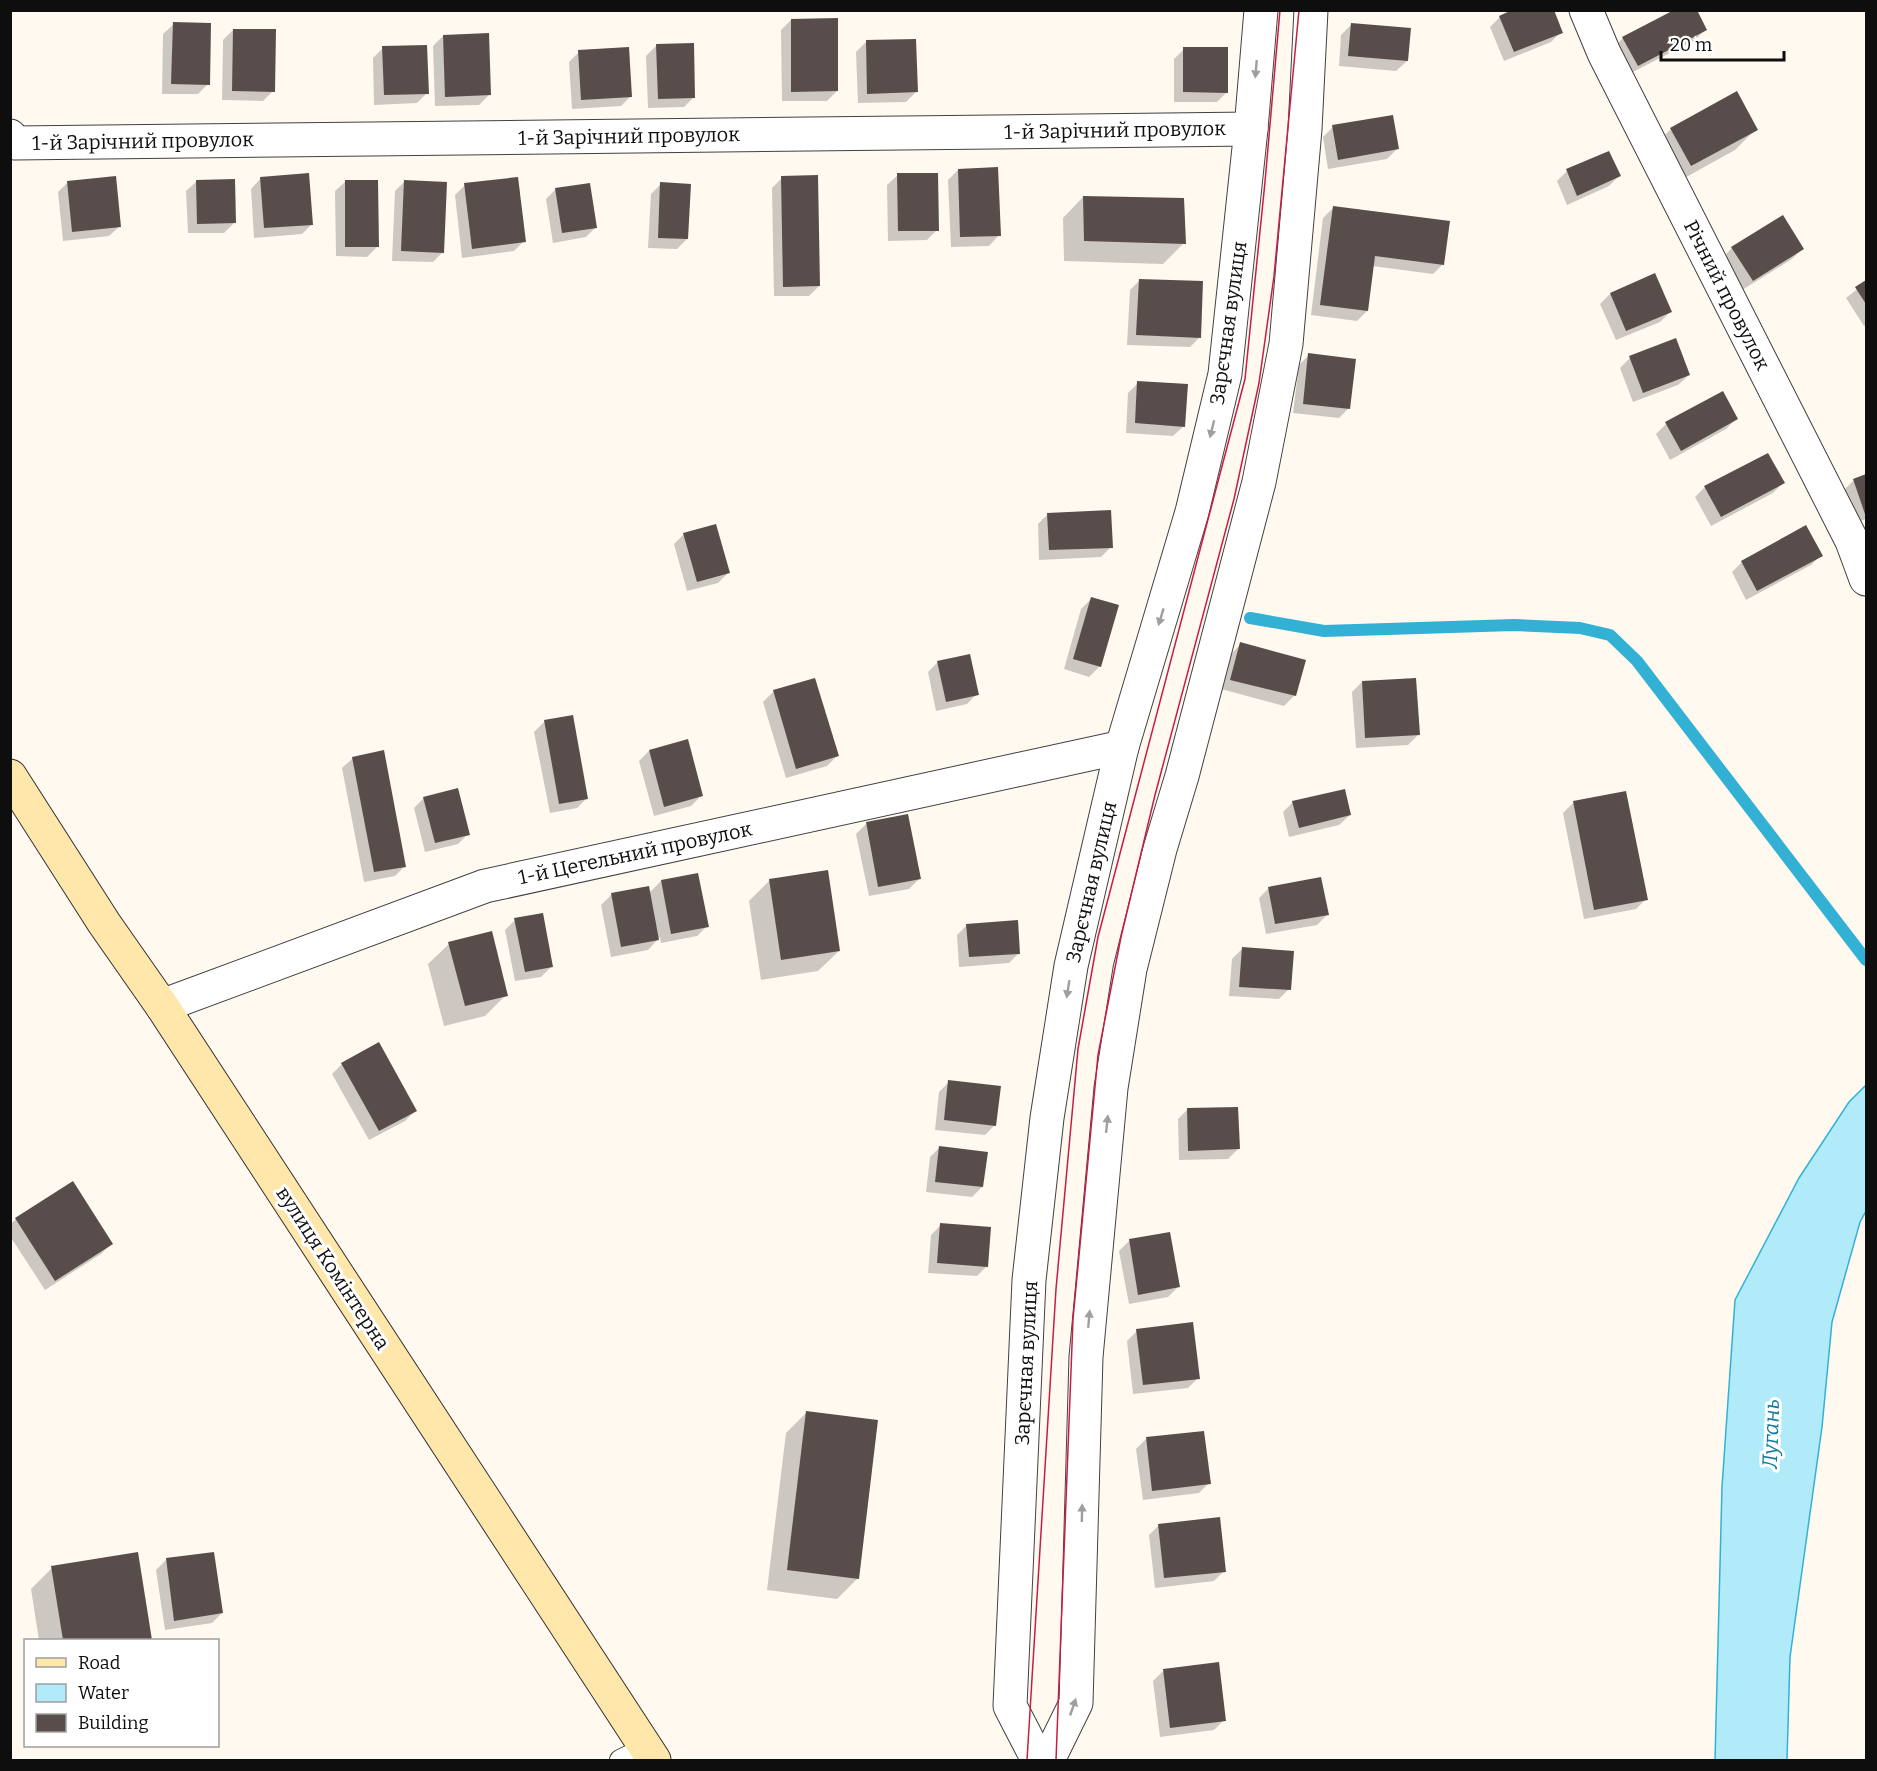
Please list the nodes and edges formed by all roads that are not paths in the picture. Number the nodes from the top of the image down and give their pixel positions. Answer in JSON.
{"nodes":[{"id":1,"x":1261,"y":10,"type":"edge"},
{"id":2,"x":1311,"y":10,"type":"edge"},
{"id":3,"x":1586,"y":10,"type":"edge"},
{"id":4,"x":1251,"y":129,"type":"junction"},
{"id":5,"x":10,"y":136,"type":"edge"},
{"id":6,"x":1866,"y":579,"type":"edge"},
{"id":7,"x":1122,"y":747,"type":"junction"},
{"id":8,"x":10,"y":776,"type":"edge"},
{"id":9,"x":162,"y":1006,"type":"junction"},
{"id":10,"x":640,"y":1756,"type":"edge"},
{"id":11,"x":1038,"y":1761,"type":"edge"},
{"id":12,"x":1048,"y":1761,"type":"edge"}],
"edges":[{"from":1,"to":4,"type":"street","name":"Зарєчная вулиця","one_way":true},
{"from":12,"to":2,"type":"street","one_way":true},
{"from":3,"to":6,"type":"street","name":"Річний провулок"},
{"from":4,"to":5,"type":"street","name":"1-й Зарічний провулок"},
{"from":4,"to":7,"type":"street","name":"Зарєчная вулиця","one_way":true},
{"from":7,"to":9,"type":"street","name":"1-й Цегельний провулок"},
{"from":7,"to":11,"type":"street","name":"Зарєчная вулиця","one_way":true},
{"from":8,"to":9,"type":"main road","name":"вулиця Комінтерна"},
{"from":9,"to":10,"type":"main road","name":"вулиця Комінтерна"}]}
